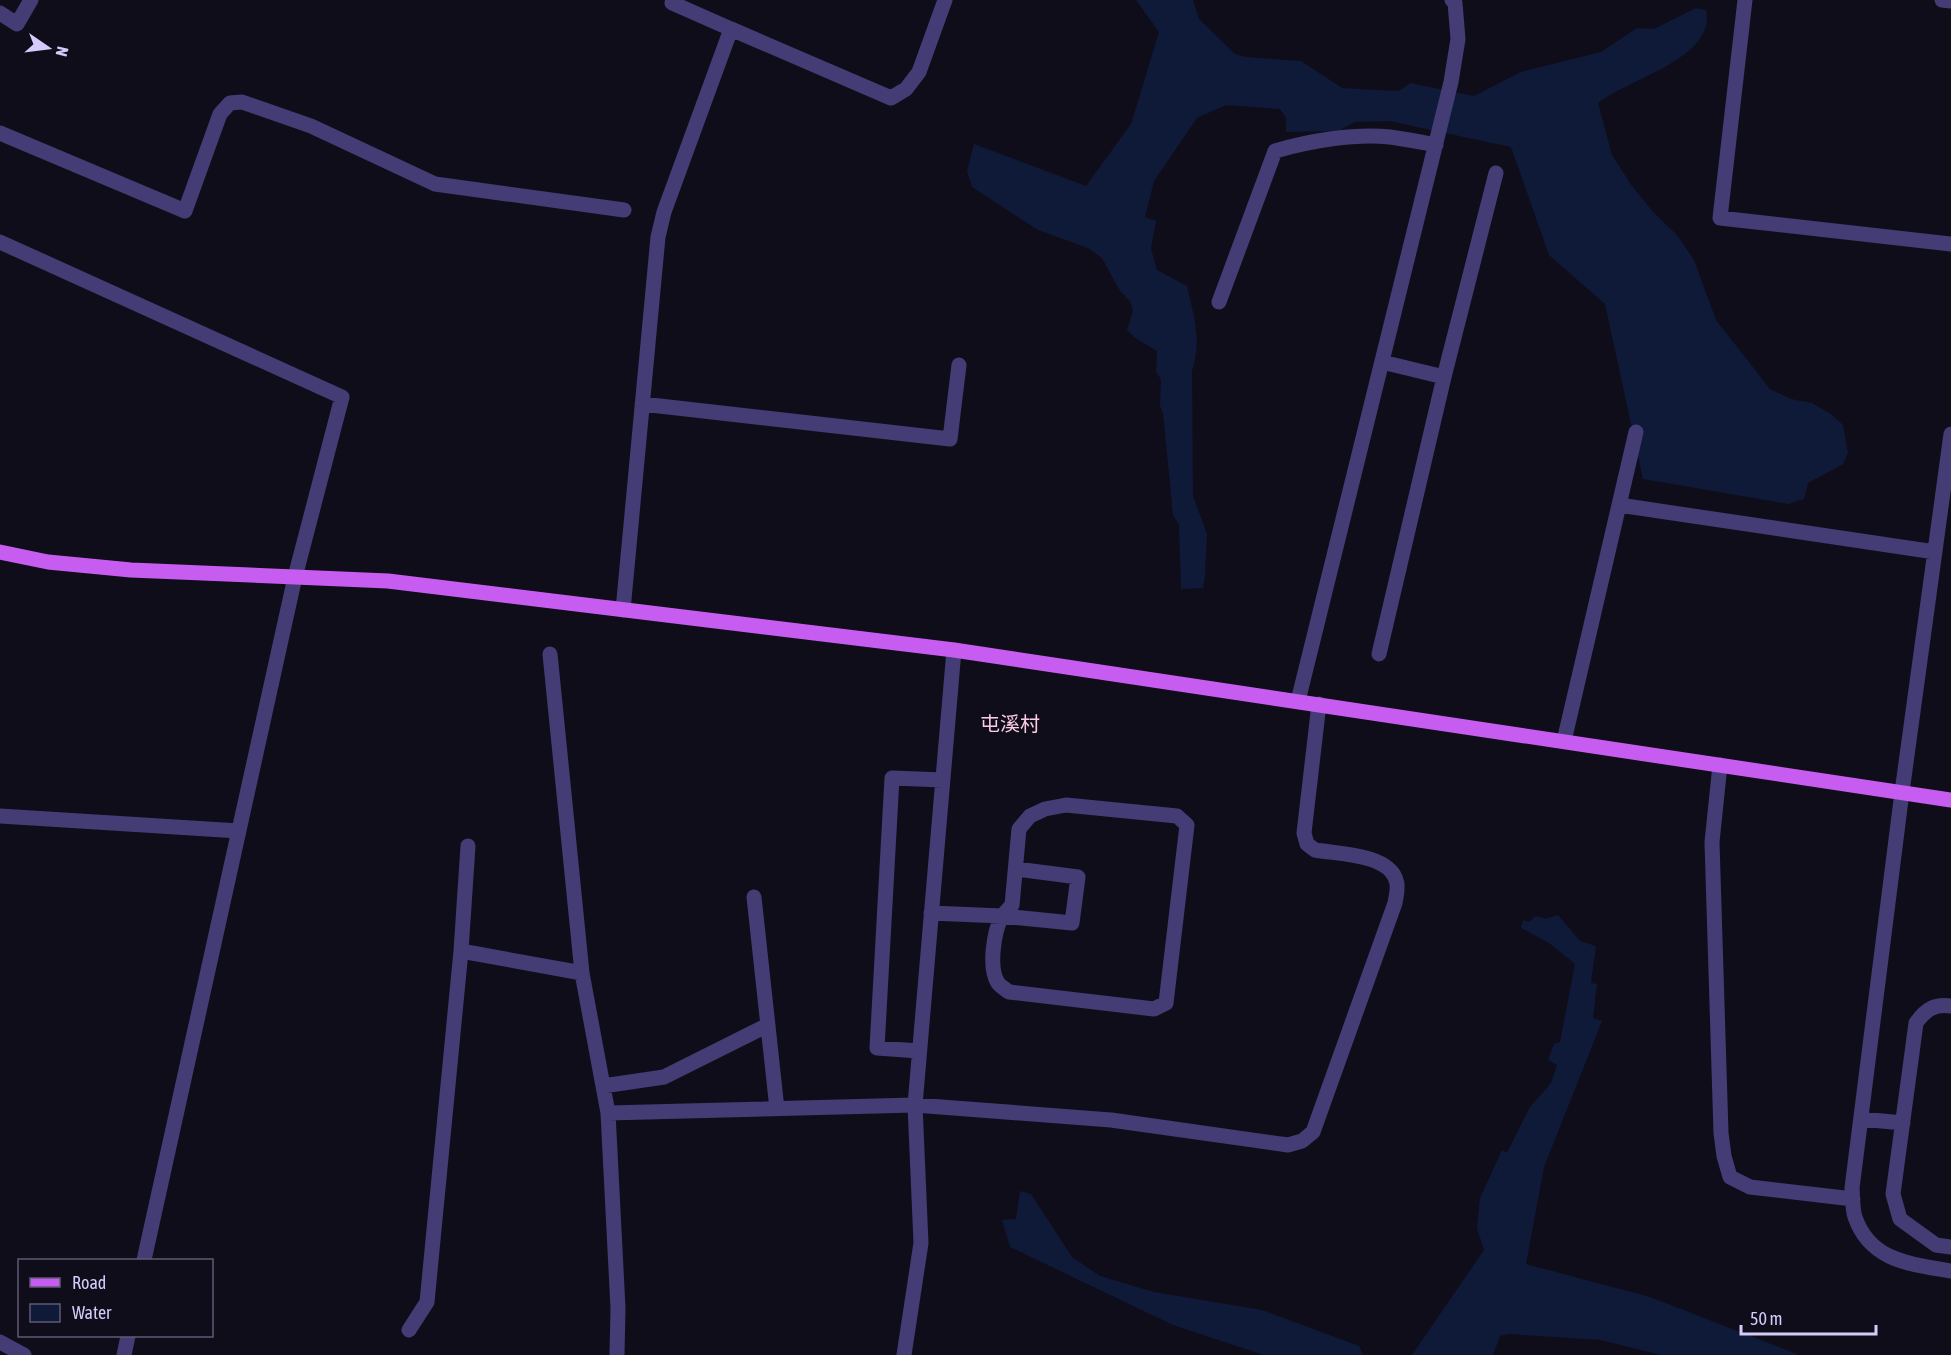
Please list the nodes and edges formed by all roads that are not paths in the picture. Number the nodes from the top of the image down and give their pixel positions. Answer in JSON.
{"nodes":[{"id":1,"x":31,"y":0,"type":"edge"},
{"id":2,"x":673,"y":0,"type":"edge"},
{"id":3,"x":945,"y":0,"type":"edge"},
{"id":4,"x":1452,"y":0,"type":"edge"},
{"id":5,"x":1745,"y":0,"type":"edge"},
{"id":6,"x":1942,"y":0,"type":"edge"},
{"id":7,"x":1951,"y":1,"type":"edge"},
{"id":8,"x":0,"y":13,"type":"edge"},
{"id":9,"x":731,"y":29,"type":"junction"},
{"id":10,"x":0,"y":133,"type":"edge"},
{"id":11,"x":1437,"y":139,"type":"junction"},
{"id":12,"x":1496,"y":173,"type":"dead end"},
{"id":13,"x":624,"y":210,"type":"dead end"},
{"id":14,"x":0,"y":242,"type":"edge"},
{"id":15,"x":1951,"y":244,"type":"edge"},
{"id":16,"x":1219,"y":302,"type":"dead end"},
{"id":17,"x":1382,"y":362,"type":"junction"},
{"id":18,"x":959,"y":365,"type":"dead end"},
{"id":19,"x":1444,"y":377,"type":"junction"},
{"id":20,"x":642,"y":404,"type":"junction"},
{"id":21,"x":1636,"y":432,"type":"dead end"},
{"id":22,"x":1951,"y":434,"type":"edge"},
{"id":23,"x":1948,"y":478,"type":"edge"},
{"id":24,"x":1619,"y":505,"type":"junction"},
{"id":25,"x":0,"y":552,"type":"edge"},
{"id":26,"x":1935,"y":552,"type":"junction"},
{"id":27,"x":295,"y":577,"type":"junction"},
{"id":28,"x":623,"y":610,"type":"junction"},
{"id":29,"x":954,"y":650,"type":"junction"},
{"id":30,"x":550,"y":654,"type":"dead end"},
{"id":31,"x":1379,"y":654,"type":"dead end"},
{"id":32,"x":1298,"y":701,"type":"junction"},
{"id":33,"x":1319,"y":704,"type":"junction"},
{"id":34,"x":1564,"y":741,"type":"junction"},
{"id":35,"x":1720,"y":765,"type":"junction"},
{"id":36,"x":943,"y":780,"type":"junction"},
{"id":37,"x":1902,"y":792,"type":"junction"},
{"id":38,"x":1951,"y":800,"type":"edge"},
{"id":39,"x":0,"y":816,"type":"edge"},
{"id":40,"x":239,"y":831,"type":"junction"},
{"id":41,"x":468,"y":846,"type":"dead end"},
{"id":42,"x":1016,"y":869,"type":"junction"},
{"id":43,"x":754,"y":897,"type":"dead end"},
{"id":44,"x":931,"y":913,"type":"junction"},
{"id":45,"x":1002,"y":916,"type":"junction"},
{"id":46,"x":461,"y":951,"type":"junction"},
{"id":47,"x":582,"y":973,"type":"junction"},
{"id":48,"x":1951,"y":1006,"type":"edge"},
{"id":49,"x":768,"y":1025,"type":"junction"},
{"id":50,"x":919,"y":1051,"type":"junction"},
{"id":51,"x":603,"y":1086,"type":"junction"},
{"id":52,"x":915,"y":1105,"type":"junction"},
{"id":53,"x":777,"y":1109,"type":"junction"},
{"id":54,"x":608,"y":1113,"type":"junction"},
{"id":55,"x":1861,"y":1119,"type":"junction"},
{"id":56,"x":1903,"y":1124,"type":"junction"},
{"id":57,"x":1853,"y":1198,"type":"junction"},
{"id":58,"x":1951,"y":1247,"type":"edge"},
{"id":59,"x":144,"y":1259,"type":"edge"},
{"id":60,"x":1951,"y":1271,"type":"edge"},
{"id":61,"x":410,"y":1330,"type":"dead end"},
{"id":62,"x":128,"y":1337,"type":"edge"},
{"id":63,"x":0,"y":1342,"type":"edge"},
{"id":64,"x":24,"y":1355,"type":"edge"},
{"id":65,"x":124,"y":1355,"type":"edge"},
{"id":66,"x":617,"y":1355,"type":"edge"},
{"id":67,"x":904,"y":1355,"type":"edge"}],
"edges":[{"from":1,"to":8,"type":"street"},
{"from":2,"to":9,"type":"street"},
{"from":3,"to":9,"type":"street"},
{"from":4,"to":11,"type":"street"},
{"from":5,"to":15,"type":"street"},
{"from":6,"to":7,"type":"street"},
{"from":9,"to":20,"type":"street"},
{"from":10,"to":13,"type":"street"},
{"from":11,"to":16,"type":"street"},
{"from":11,"to":17,"type":"street"},
{"from":12,"to":19,"type":"street"},
{"from":14,"to":27,"type":"street"},
{"from":17,"to":19,"type":"street"},
{"from":17,"to":32,"type":"street"},
{"from":18,"to":20,"type":"street"},
{"from":19,"to":31,"type":"street"},
{"from":20,"to":28,"type":"street"},
{"from":21,"to":24,"type":"street"},
{"from":22,"to":23,"type":"street"},
{"from":23,"to":26,"type":"street"},
{"from":24,"to":26,"type":"street"},
{"from":24,"to":34,"type":"street"},
{"from":25,"to":27,"type":"main road"},
{"from":26,"to":37,"type":"street"},
{"from":27,"to":28,"type":"main road"},
{"from":27,"to":40,"type":"street"},
{"from":28,"to":29,"type":"main road"},
{"from":29,"to":32,"type":"main road"},
{"from":29,"to":36,"type":"street"},
{"from":30,"to":47,"type":"street"},
{"from":32,"to":33,"type":"main road"},
{"from":33,"to":34,"type":"main road"},
{"from":33,"to":52,"type":"street"},
{"from":34,"to":35,"type":"main road"},
{"from":35,"to":37,"type":"main road"},
{"from":35,"to":57,"type":"street"},
{"from":36,"to":44,"type":"street"},
{"from":36,"to":50,"type":"street"},
{"from":37,"to":38,"type":"main road"},
{"from":37,"to":55,"type":"street"},
{"from":39,"to":40,"type":"street"},
{"from":40,"to":59,"type":"street"},
{"from":41,"to":46,"type":"street"},
{"from":42,"to":45,"type":"street"},
{"from":42,"to":45,"type":"street"},
{"from":42,"to":45,"type":"street"},
{"from":43,"to":49,"type":"street"},
{"from":44,"to":45,"type":"street"},
{"from":44,"to":50,"type":"street"},
{"from":46,"to":47,"type":"street"},
{"from":46,"to":61,"type":"street"},
{"from":47,"to":51,"type":"street"},
{"from":48,"to":56,"type":"street"},
{"from":49,"to":51,"type":"street"},
{"from":49,"to":53,"type":"street"},
{"from":50,"to":52,"type":"street"},
{"from":51,"to":54,"type":"street"},
{"from":52,"to":53,"type":"street"},
{"from":52,"to":67,"type":"street"},
{"from":53,"to":54,"type":"street"},
{"from":54,"to":66,"type":"street"},
{"from":55,"to":56,"type":"street"},
{"from":55,"to":57,"type":"street"},
{"from":56,"to":58,"type":"street"},
{"from":57,"to":60,"type":"street"},
{"from":62,"to":65,"type":"street"},
{"from":63,"to":64,"type":"street"}]}
